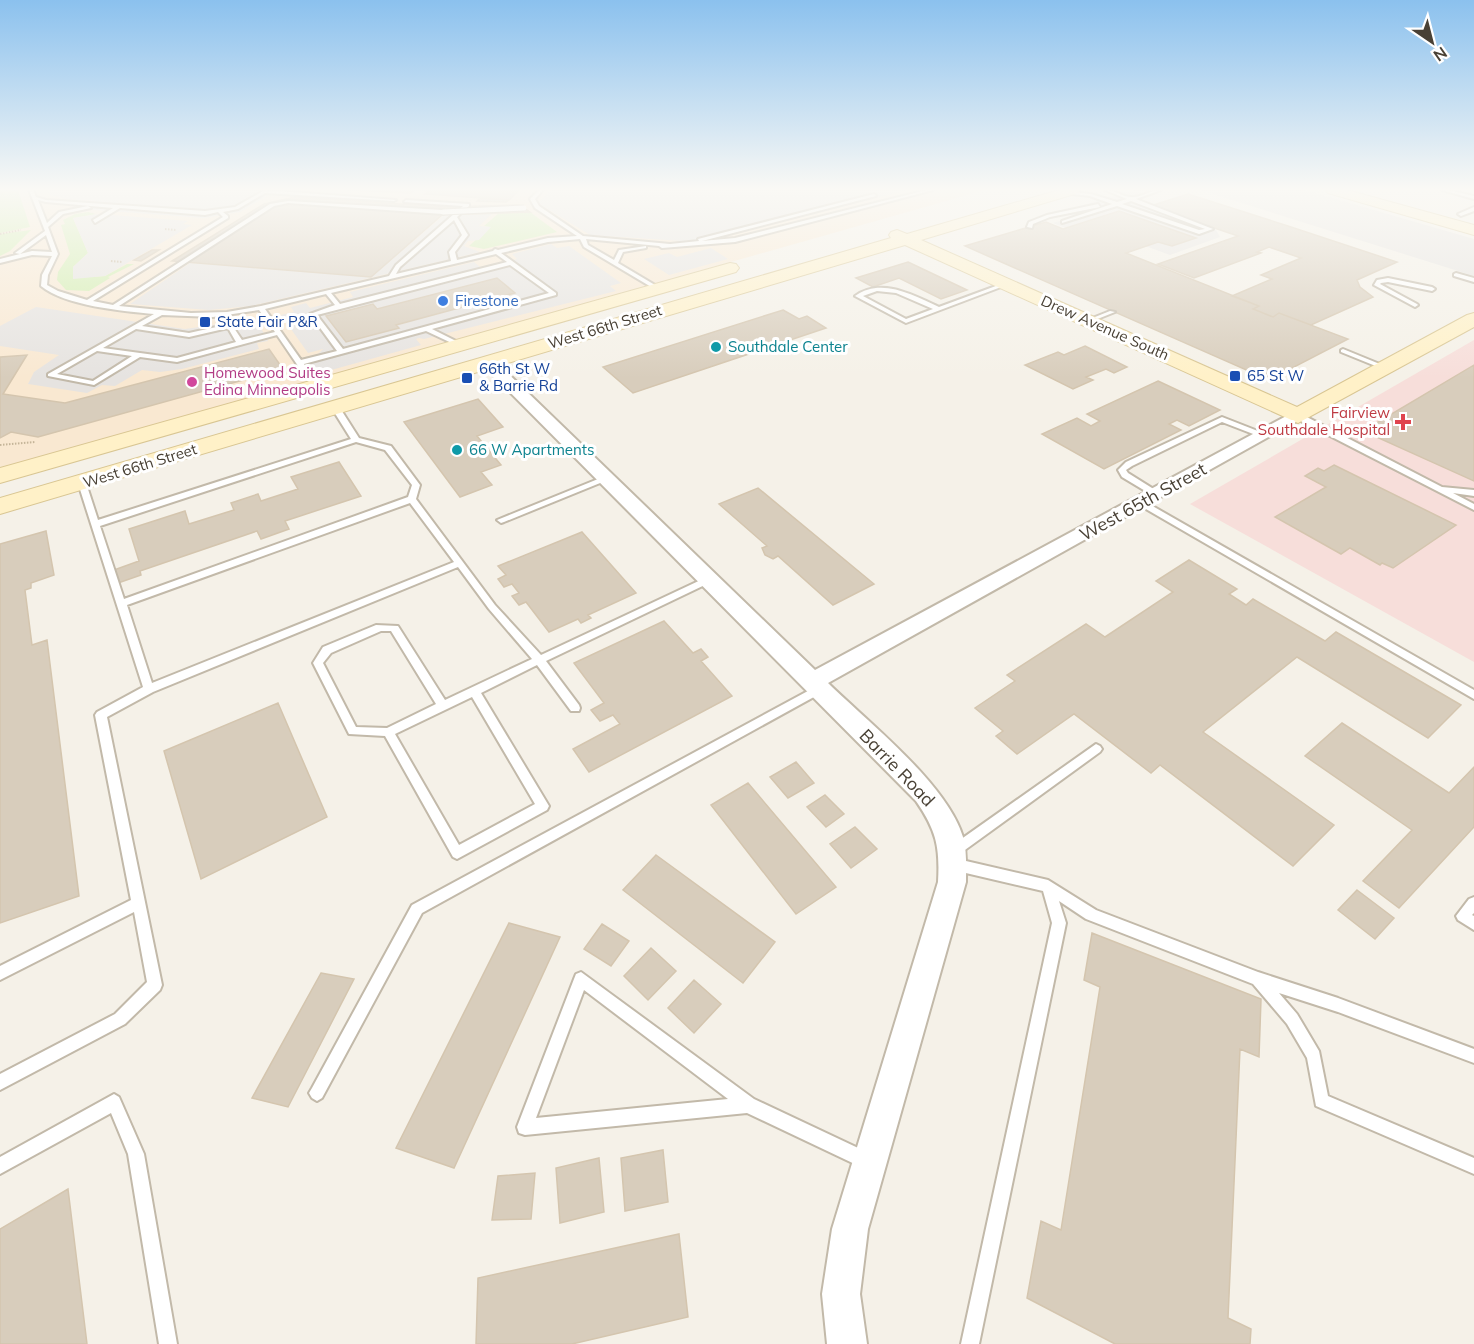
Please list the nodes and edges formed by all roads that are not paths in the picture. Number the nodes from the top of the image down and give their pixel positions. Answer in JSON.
{"nodes":[{"id":1,"x":17,"y":253,"type":"edge"},
{"id":2,"x":168,"y":253,"type":"edge"},
{"id":3,"x":198,"y":253,"type":"edge"},
{"id":4,"x":413,"y":253,"type":"edge"},
{"id":5,"x":452,"y":253,"type":"edge"},
{"id":6,"x":488,"y":253,"type":"edge"},
{"id":7,"x":497,"y":253,"type":"edge"},
{"id":8,"x":599,"y":253,"type":"edge"},
{"id":9,"x":621,"y":253,"type":"edge"},
{"id":10,"x":828,"y":253,"type":"edge"},
{"id":11,"x":943,"y":253,"type":"edge"},
{"id":12,"x":55,"y":254,"type":"joint"},
{"id":13,"x":10,"y":258,"type":"junction"},
{"id":14,"x":0,"y":261,"type":"edge"},
{"id":15,"x":454,"y":261,"type":"junction"},
{"id":16,"x":616,"y":262,"type":"junction"},
{"id":17,"x":752,"y":262,"type":"dead end"},
{"id":18,"x":511,"y":263,"type":"junction"},
{"id":19,"x":1456,"y":275,"type":"dead end"},
{"id":20,"x":391,"y":277,"type":"junction"},
{"id":21,"x":1474,"y":280,"type":"edge"},
{"id":22,"x":1006,"y":284,"type":"junction"},
{"id":23,"x":658,"y":289,"type":"junction"},
{"id":24,"x":1432,"y":289,"type":"dead end"},
{"id":25,"x":327,"y":292,"type":"junction"},
{"id":26,"x":711,"y":297,"type":"junction"},
{"id":27,"x":88,"y":302,"type":"junction"},
{"id":28,"x":1415,"y":305,"type":"dead end"},
{"id":29,"x":115,"y":306,"type":"junction"},
{"id":30,"x":339,"y":306,"type":"junction"},
{"id":31,"x":261,"y":308,"type":"junction"},
{"id":32,"x":937,"y":308,"type":"junction"},
{"id":33,"x":162,"y":311,"type":"junction"},
{"id":34,"x":1112,"y":312,"type":"dead end"},
{"id":35,"x":1474,"y":319,"type":"edge"},
{"id":36,"x":543,"y":321,"type":"junction"},
{"id":37,"x":1089,"y":321,"type":"junction"},
{"id":38,"x":134,"y":327,"type":"junction"},
{"id":39,"x":425,"y":328,"type":"junction"},
{"id":40,"x":278,"y":333,"type":"junction"},
{"id":41,"x":240,"y":344,"type":"junction"},
{"id":42,"x":460,"y":345,"type":"junction"},
{"id":43,"x":95,"y":349,"type":"junction"},
{"id":44,"x":1343,"y":351,"type":"dead end"},
{"id":45,"x":342,"y":352,"type":"junction"},
{"id":46,"x":138,"y":355,"type":"junction"},
{"id":47,"x":488,"y":362,"type":"junction"},
{"id":48,"x":300,"y":363,"type":"junction"},
{"id":49,"x":1385,"y":368,"type":"junction"},
{"id":50,"x":316,"y":386,"type":"junction"},
{"id":51,"x":335,"y":407,"type":"junction"},
{"id":52,"x":1299,"y":416,"type":"junction"},
{"id":53,"x":1264,"y":435,"type":"junction"},
{"id":54,"x":356,"y":440,"type":"junction"},
{"id":55,"x":107,"y":445,"type":"junction"},
{"id":56,"x":0,"y":464,"type":"edge"},
{"id":57,"x":0,"y":476,"type":"edge"},
{"id":58,"x":606,"y":479,"type":"junction"},
{"id":59,"x":82,"y":483,"type":"junction"},
{"id":60,"x":1436,"y":488,"type":"junction"},
{"id":61,"x":1474,"y":493,"type":"edge"},
{"id":62,"x":412,"y":499,"type":"junction"},
{"id":63,"x":1149,"y":499,"type":"junction"},
{"id":64,"x":0,"y":506,"type":"edge"},
{"id":65,"x":1474,"y":507,"type":"edge"},
{"id":66,"x":501,"y":520,"type":"dead end"},
{"id":67,"x":96,"y":524,"type":"junction"},
{"id":68,"x":459,"y":563,"type":"junction"},
{"id":69,"x":708,"y":579,"type":"junction"},
{"id":70,"x":120,"y":604,"type":"junction"},
{"id":71,"x":539,"y":660,"type":"junction"},
{"id":72,"x":815,"y":685,"type":"junction"},
{"id":73,"x":149,"y":689,"type":"junction"},
{"id":74,"x":475,"y":692,"type":"junction"},
{"id":75,"x":1474,"y":695,"type":"edge"},
{"id":76,"x":443,"y":706,"type":"junction"},
{"id":77,"x":575,"y":708,"type":"dead end"},
{"id":78,"x":388,"y":732,"type":"junction"},
{"id":79,"x":1096,"y":749,"type":"dead end"},
{"id":80,"x":954,"y":858,"type":"junction"},
{"id":81,"x":1048,"y":886,"type":"junction"},
{"id":82,"x":139,"y":903,"type":"junction"},
{"id":83,"x":1474,"y":903,"type":"edge"},
{"id":84,"x":1474,"y":924,"type":"edge"},
{"id":85,"x":0,"y":973,"type":"edge"},
{"id":86,"x":1258,"y":979,"type":"junction"},
{"id":87,"x":1474,"y":1056,"type":"edge"},
{"id":88,"x":0,"y":1082,"type":"edge"},
{"id":89,"x":317,"y":1093,"type":"dead end"},
{"id":90,"x":748,"y":1105,"type":"junction"},
{"id":91,"x":870,"y":1162,"type":"junction"},
{"id":92,"x":0,"y":1166,"type":"edge"},
{"id":93,"x":1474,"y":1166,"type":"edge"},
{"id":94,"x":168,"y":1344,"type":"edge"},
{"id":95,"x":846,"y":1344,"type":"edge"},
{"id":96,"x":970,"y":1344,"type":"edge"}],
"edges":[{"from":1,"to":13,"type":"lane"},
{"from":2,"to":27,"type":"lane"},
{"from":3,"to":29,"type":"lane","bridge":true},
{"from":4,"to":20,"type":"lane"},
{"from":5,"to":15,"type":"lane"},
{"from":6,"to":15,"type":"lane"},
{"from":7,"to":18,"type":"lane"},
{"from":8,"to":16,"type":"lane"},
{"from":9,"to":16,"type":"lane"},
{"from":10,"to":26,"type":"main road","name":"West 66th Street"},
{"from":11,"to":22,"type":"main road","name":"Drew Avenue South"},
{"from":12,"to":13,"type":"lane"},
{"from":12,"to":27,"type":"lane"},
{"from":13,"to":14,"type":"lane"},
{"from":15,"to":20,"type":"lane"},
{"from":16,"to":23,"type":"lane"},
{"from":17,"to":23,"type":"main road","name":"West 66th Street"},
{"from":18,"to":30,"type":"lane"},
{"from":18,"to":39,"type":"lane"},
{"from":19,"to":21,"type":"lane"},
{"from":20,"to":25,"type":"lane"},
{"from":22,"to":32,"type":"lane"},
{"from":22,"to":37,"type":"main road","name":"Drew Avenue South"},
{"from":23,"to":26,"type":"main road"},
{"from":23,"to":36,"type":"main road","name":"West 66th Street"},
{"from":24,"to":28,"type":"lane"},
{"from":25,"to":30,"type":"lane"},
{"from":25,"to":31,"type":"lane"},
{"from":26,"to":47,"type":"main road","name":"West 66th Street"},
{"from":27,"to":29,"type":"lane"},
{"from":29,"to":33,"type":"lane"},
{"from":30,"to":45,"type":"lane"},
{"from":31,"to":33,"type":"lane"},
{"from":31,"to":40,"type":"lane"},
{"from":32,"to":32,"type":"lane"},
{"from":33,"to":38,"type":"lane"},
{"from":34,"to":37,"type":"lane"},
{"from":35,"to":49,"type":"main road","name":"West 65th Street"},
{"from":36,"to":42,"type":"main road","name":"West 66th Street"},
{"from":36,"to":47,"type":"main road"},
{"from":37,"to":52,"type":"main road","name":"Drew Avenue South"},
{"from":38,"to":41,"type":"lane"},
{"from":38,"to":43,"type":"lane"},
{"from":39,"to":42,"type":"lane"},
{"from":39,"to":45,"type":"lane"},
{"from":40,"to":41,"type":"lane"},
{"from":40,"to":48,"type":"lane"},
{"from":41,"to":46,"type":"lane"},
{"from":42,"to":50,"type":"main road","name":"West 66th Street"},
{"from":43,"to":46,"type":"lane"},
{"from":43,"to":46,"type":"lane"},
{"from":44,"to":49,"type":"lane"},
{"from":45,"to":48,"type":"lane"},
{"from":47,"to":51,"type":"main road","name":"West 66th Street"},
{"from":47,"to":58,"type":"street","name":"Barrie Road"},
{"from":48,"to":50,"type":"lane"},
{"from":49,"to":52,"type":"main road","name":"West 65th Street"},
{"from":50,"to":55,"type":"main road","name":"West 66th Street"},
{"from":51,"to":54,"type":"lane"},
{"from":51,"to":59,"type":"main road","name":"West 66th Street"},
{"from":52,"to":53,"type":"street","name":"West 65th Street"},
{"from":52,"to":60,"type":"lane"},
{"from":53,"to":63,"type":"street","name":"West 65th Street"},
{"from":53,"to":63,"type":"lane"},
{"from":54,"to":62,"type":"lane"},
{"from":54,"to":67,"type":"lane"},
{"from":55,"to":56,"type":"main road"},
{"from":55,"to":57,"type":"main road","name":"West 66th Street"},
{"from":58,"to":66,"type":"lane"},
{"from":58,"to":69,"type":"street","name":"Barrie Road"},
{"from":59,"to":64,"type":"main road","name":"West 66th Street"},
{"from":59,"to":67,"type":"lane"},
{"from":60,"to":61,"type":"lane"},
{"from":60,"to":65,"type":"lane"},
{"from":62,"to":68,"type":"lane"},
{"from":62,"to":70,"type":"lane"},
{"from":63,"to":72,"type":"street","name":"West 65th Street"},
{"from":63,"to":75,"type":"lane"},
{"from":67,"to":70,"type":"lane"},
{"from":68,"to":71,"type":"lane"},
{"from":68,"to":73,"type":"lane"},
{"from":69,"to":71,"type":"lane"},
{"from":69,"to":72,"type":"street","name":"Barrie Road"},
{"from":70,"to":73,"type":"lane"},
{"from":71,"to":74,"type":"lane"},
{"from":71,"to":77,"type":"lane"},
{"from":72,"to":80,"type":"street","name":"Barrie Road"},
{"from":72,"to":89,"type":"lane"},
{"from":73,"to":82,"type":"lane"},
{"from":74,"to":76,"type":"lane"},
{"from":74,"to":78,"type":"lane"},
{"from":76,"to":78,"type":"lane"},
{"from":76,"to":78,"type":"lane"},
{"from":79,"to":80,"type":"lane"},
{"from":80,"to":81,"type":"lane"},
{"from":80,"to":91,"type":"street","name":"Barrie Road"},
{"from":81,"to":86,"type":"lane"},
{"from":81,"to":96,"type":"lane"},
{"from":82,"to":85,"type":"lane"},
{"from":82,"to":88,"type":"lane"},
{"from":83,"to":84,"type":"lane"},
{"from":86,"to":87,"type":"lane"},
{"from":86,"to":93,"type":"lane"},
{"from":90,"to":90,"type":"lane"},
{"from":90,"to":91,"type":"lane"},
{"from":91,"to":95,"type":"street","name":"Barrie Road"},
{"from":92,"to":94,"type":"lane"}]}
